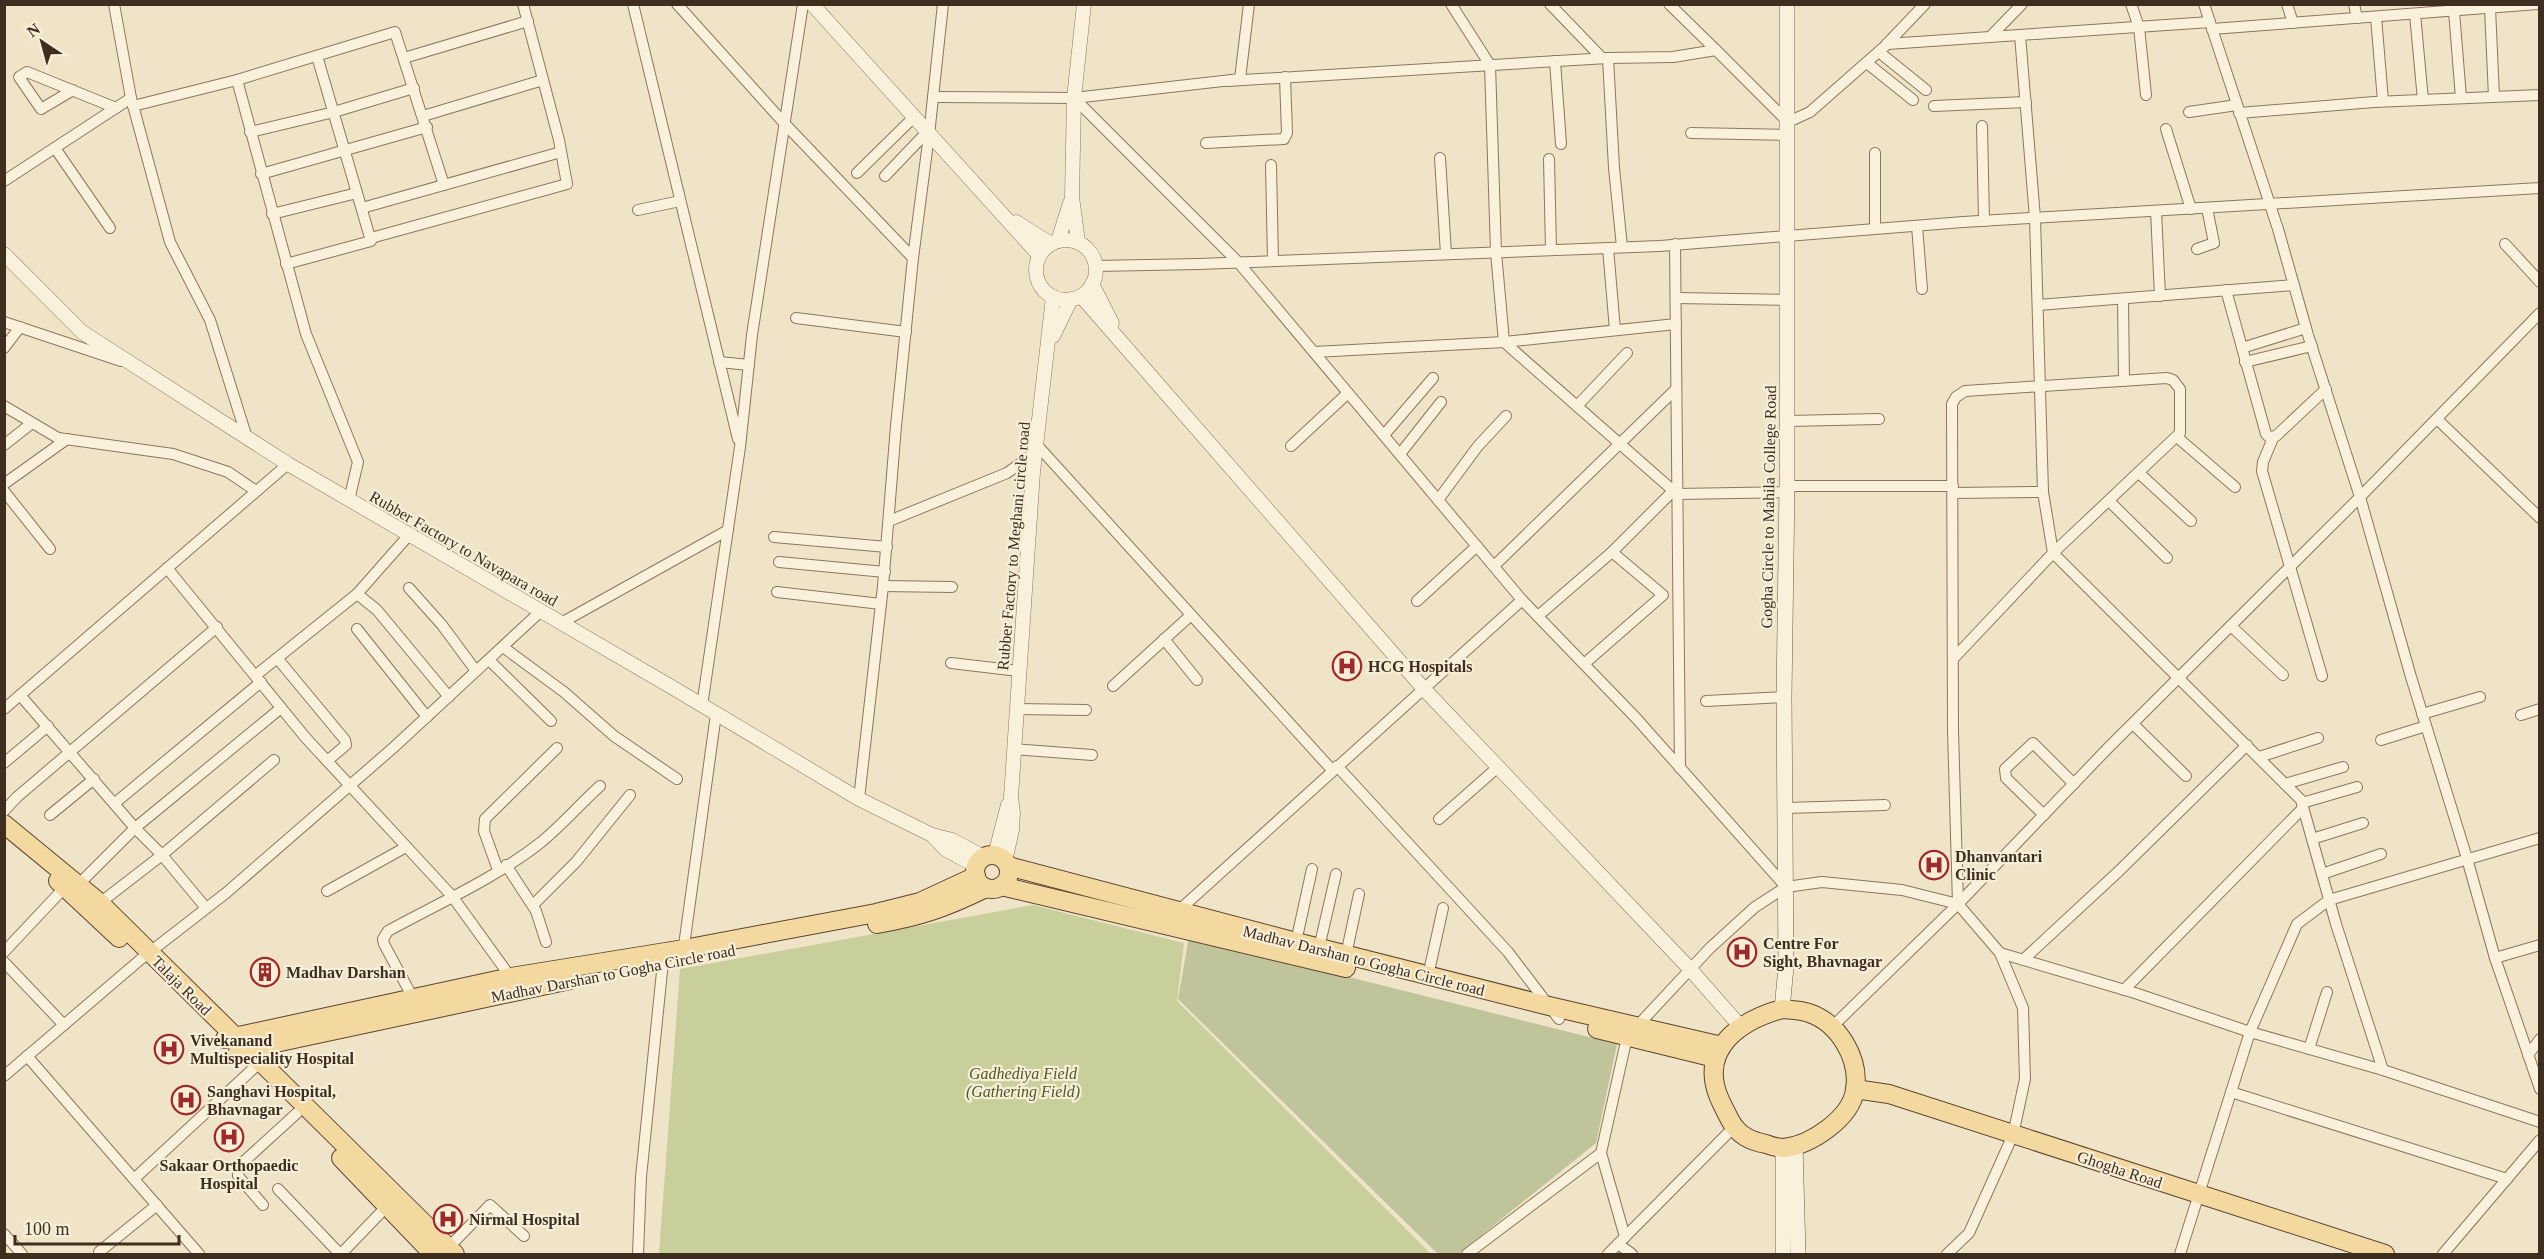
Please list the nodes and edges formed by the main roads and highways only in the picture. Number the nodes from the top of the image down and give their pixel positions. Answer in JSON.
{"nodes":[{"id":1,"x":1787,"y":4,"type":"edge"},
{"id":2,"x":4,"y":824,"type":"edge"},
{"id":3,"x":4,"y":838,"type":"edge"},
{"id":4,"x":72,"y":888,"type":"junction"},
{"id":5,"x":1171,"y":918,"type":"junction"},
{"id":6,"x":683,"y":955,"type":"junction"},
{"id":7,"x":515,"y":983,"type":"junction"},
{"id":8,"x":1782,"y":1009,"type":"junction"},
{"id":9,"x":1554,"y":1013,"type":"junction"},
{"id":10,"x":235,"y":1044,"type":"junction"},
{"id":11,"x":1719,"y":1052,"type":"junction"},
{"id":12,"x":1855,"y":1089,"type":"junction"},
{"id":13,"x":1789,"y":1146,"type":"junction"},
{"id":14,"x":445,"y":1252,"type":"edge"},
{"id":15,"x":1783,"y":1254,"type":"edge"},
{"id":16,"x":1798,"y":1254,"type":"edge"},
{"id":17,"x":2385,"y":1254,"type":"edge"}],
"edges":[{"from":1,"to":8,"type":"main road","name":"Gogha Circle to Mahila College Road"},
{"from":2,"to":4,"type":"main road","name":"Talaja Road"},
{"from":3,"to":4,"type":"main road","name":"Talaja Road"},
{"from":4,"to":10,"type":"main road","name":"Talaja Road"},
{"from":5,"to":6,"type":"main road","name":"Madhav Darshan to Gogha Circle road"},
{"from":5,"to":9,"type":"main road","name":"Madhav Darshan to Gogha Circle road"},
{"from":5,"to":9,"type":"main road","name":"Madhav Darshan to Gogha Circle road"},
{"from":6,"to":7,"type":"main road"},
{"from":6,"to":7,"type":"main road","name":"Madhav Darshan to Gogha Circle road"},
{"from":7,"to":10,"type":"main road","name":"Madhav Darshan to Gogha Circle road"},
{"from":7,"to":10,"type":"main road"},
{"from":8,"to":11,"type":"main road"},
{"from":8,"to":12,"type":"main road"},
{"from":9,"to":11,"type":"main road","name":"Madhav Darshan to Gogha Circle road"},
{"from":10,"to":14,"type":"main road","name":"Talaja Road"},
{"from":10,"to":14,"type":"main road","name":"Talaja Road"},
{"from":11,"to":13,"type":"main road"},
{"from":12,"to":13,"type":"main road"},
{"from":12,"to":17,"type":"main road","name":"Ghogha Road"},
{"from":13,"to":15,"type":"main road"},
{"from":13,"to":16,"type":"main road"}]}
